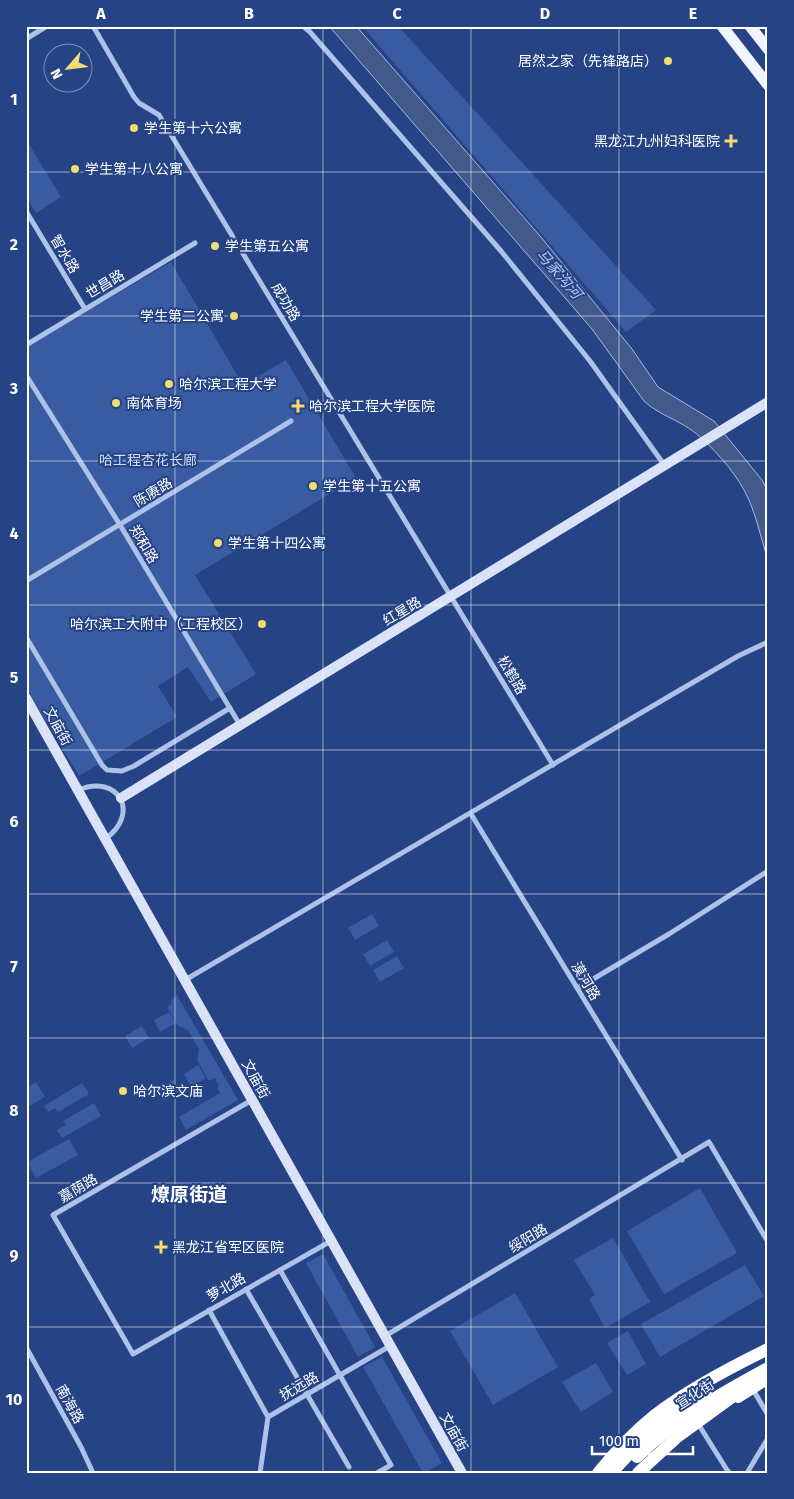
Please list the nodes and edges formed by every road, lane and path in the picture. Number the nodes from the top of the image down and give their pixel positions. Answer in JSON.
{"nodes":[{"id":1,"x":47,"y":26,"type":"edge"},
{"id":2,"x":93,"y":26,"type":"edge"},
{"id":3,"x":303,"y":26,"type":"edge"},
{"id":4,"x":722,"y":26,"type":"edge"},
{"id":5,"x":750,"y":26,"type":"edge"},
{"id":6,"x":26,"y":38,"type":"edge"},
{"id":7,"x":768,"y":49,"type":"edge"},
{"id":8,"x":768,"y":85,"type":"edge"},
{"id":9,"x":26,"y":211,"type":"edge"},
{"id":10,"x":195,"y":243,"type":"dead end"},
{"id":11,"x":85,"y":309,"type":"junction"},
{"id":12,"x":26,"y":345,"type":"edge"},
{"id":13,"x":26,"y":375,"type":"edge"},
{"id":14,"x":768,"y":402,"type":"edge"},
{"id":15,"x":291,"y":421,"type":"dead end"},
{"id":16,"x":665,"y":466,"type":"junction"},
{"id":17,"x":120,"y":525,"type":"junction"},
{"id":18,"x":26,"y":581,"type":"edge"},
{"id":19,"x":452,"y":597,"type":"junction"},
{"id":20,"x":26,"y":637,"type":"edge"},
{"id":21,"x":768,"y":642,"type":"edge"},
{"id":22,"x":26,"y":698,"type":"edge"},
{"id":23,"x":230,"y":708,"type":"junction"},
{"id":24,"x":240,"y":726,"type":"junction"},
{"id":25,"x":553,"y":765,"type":"junction"},
{"id":26,"x":78,"y":790,"type":"junction"},
{"id":27,"x":121,"y":798,"type":"junction"},
{"id":28,"x":471,"y":814,"type":"junction"},
{"id":29,"x":105,"y":839,"type":"junction"},
{"id":30,"x":768,"y":871,"type":"edge"},
{"id":31,"x":185,"y":980,"type":"junction"},
{"id":32,"x":578,"y":988,"type":"junction"},
{"id":33,"x":252,"y":1100,"type":"junction"},
{"id":34,"x":682,"y":1160,"type":"junction"},
{"id":35,"x":331,"y":1241,"type":"junction"},
{"id":36,"x":768,"y":1242,"type":"edge"},
{"id":37,"x":280,"y":1270,"type":"junction"},
{"id":38,"x":246,"y":1289,"type":"junction"},
{"id":39,"x":209,"y":1310,"type":"junction"},
{"id":40,"x":385,"y":1336,"type":"junction"},
{"id":41,"x":768,"y":1343,"type":"edge"},
{"id":42,"x":390,"y":1346,"type":"junction"},
{"id":43,"x":26,"y":1347,"type":"edge"},
{"id":44,"x":768,"y":1350,"type":"edge"},
{"id":45,"x":133,"y":1354,"type":"joint"},
{"id":46,"x":768,"y":1368,"type":"edge"},
{"id":47,"x":768,"y":1372,"type":"edge"},
{"id":48,"x":340,"y":1376,"type":"junction"},
{"id":49,"x":768,"y":1378,"type":"edge"},
{"id":50,"x":752,"y":1388,"type":"junction"},
{"id":51,"x":307,"y":1394,"type":"junction"},
{"id":52,"x":679,"y":1398,"type":"junction"},
{"id":53,"x":768,"y":1415,"type":"edge"},
{"id":54,"x":268,"y":1417,"type":"junction"},
{"id":55,"x":697,"y":1422,"type":"junction"},
{"id":56,"x":768,"y":1438,"type":"edge"},
{"id":57,"x":349,"y":1467,"type":"dead end"},
{"id":58,"x":93,"y":1473,"type":"edge"},
{"id":59,"x":260,"y":1473,"type":"edge"},
{"id":60,"x":377,"y":1473,"type":"edge"},
{"id":61,"x":462,"y":1473,"type":"edge"},
{"id":62,"x":598,"y":1473,"type":"edge"},
{"id":63,"x":611,"y":1473,"type":"edge"},
{"id":64,"x":622,"y":1473,"type":"edge"},
{"id":65,"x":638,"y":1473,"type":"edge"},
{"id":66,"x":730,"y":1473,"type":"edge"},
{"id":67,"x":747,"y":1473,"type":"edge"}],
"edges":[{"from":1,"to":6,"type":"street"},
{"from":2,"to":19,"type":"street","name":"成功路"},
{"from":3,"to":16,"type":"street"},
{"from":4,"to":8,"type":"main road"},
{"from":5,"to":7,"type":"main road"},
{"from":9,"to":11,"type":"street","name":"智水路"},
{"from":10,"to":11,"type":"street","name":"世昌路"},
{"from":11,"to":12,"type":"street","name":"世昌路"},
{"from":13,"to":17,"type":"street","name":"郑和路"},
{"from":14,"to":16,"type":"main road","name":"红星路"},
{"from":15,"to":17,"type":"street","name":"陈赓路"},
{"from":16,"to":19,"type":"main road","name":"红星路"},
{"from":17,"to":18,"type":"street","name":"陈赓路"},
{"from":17,"to":23,"type":"street","name":"郑和路"},
{"from":19,"to":24,"type":"main road","name":"红星路"},
{"from":19,"to":25,"type":"street","name":"松鹤路"},
{"from":20,"to":23,"type":"street"},
{"from":21,"to":25,"type":"street"},
{"from":22,"to":26,"type":"main road","name":"文庙街"},
{"from":23,"to":24,"type":"street","name":"郑和路"},
{"from":24,"to":27,"type":"main road","name":"红星路"},
{"from":25,"to":28,"type":"street"},
{"from":26,"to":27,"type":"street"},
{"from":26,"to":29,"type":"main road","name":"文庙街"},
{"from":27,"to":29,"type":"street"},
{"from":28,"to":31,"type":"street"},
{"from":28,"to":32,"type":"street","name":"漠河路"},
{"from":29,"to":31,"type":"main road","name":"文庙街"},
{"from":30,"to":32,"type":"street"},
{"from":31,"to":33,"type":"main road","name":"文庙街"},
{"from":32,"to":34,"type":"street","name":"漠河路"},
{"from":33,"to":35,"type":"main road","name":"文庙街"},
{"from":33,"to":45,"type":"street","name":"嘉荫路"},
{"from":34,"to":36,"type":"street","name":"绥阳路"},
{"from":34,"to":40,"type":"street","name":"绥阳路"},
{"from":35,"to":37,"type":"street","name":"萝北路"},
{"from":35,"to":40,"type":"main road","name":"文庙街"},
{"from":37,"to":38,"type":"street","name":"萝北路"},
{"from":37,"to":48,"type":"street"},
{"from":38,"to":39,"type":"street","name":"萝北路"},
{"from":38,"to":51,"type":"street"},
{"from":39,"to":45,"type":"street","name":"萝北路"},
{"from":39,"to":54,"type":"street"},
{"from":40,"to":42,"type":"main road","name":"文庙街"},
{"from":41,"to":52,"type":"highway","name":"宣化街"},
{"from":42,"to":48,"type":"street","name":"抚远路"},
{"from":42,"to":61,"type":"main road","name":"文庙街"},
{"from":43,"to":58,"type":"street","name":"南海路"},
{"from":44,"to":52,"type":"highway"},
{"from":44,"to":63,"type":"highway"},
{"from":46,"to":64,"type":"highway","name":"宣化街"},
{"from":47,"to":55,"type":"highway"},
{"from":48,"to":51,"type":"street","name":"抚远路"},
{"from":48,"to":60,"type":"street"},
{"from":49,"to":50,"type":"highway","name":"宣化街"},
{"from":50,"to":53,"type":"street"},
{"from":50,"to":55,"type":"highway","name":"宣化街"},
{"from":51,"to":54,"type":"street","name":"抚远路"},
{"from":51,"to":57,"type":"street"},
{"from":52,"to":62,"type":"highway"},
{"from":54,"to":59,"type":"street"},
{"from":55,"to":65,"type":"highway"},
{"from":55,"to":66,"type":"street"},
{"from":56,"to":67,"type":"street"}]}
